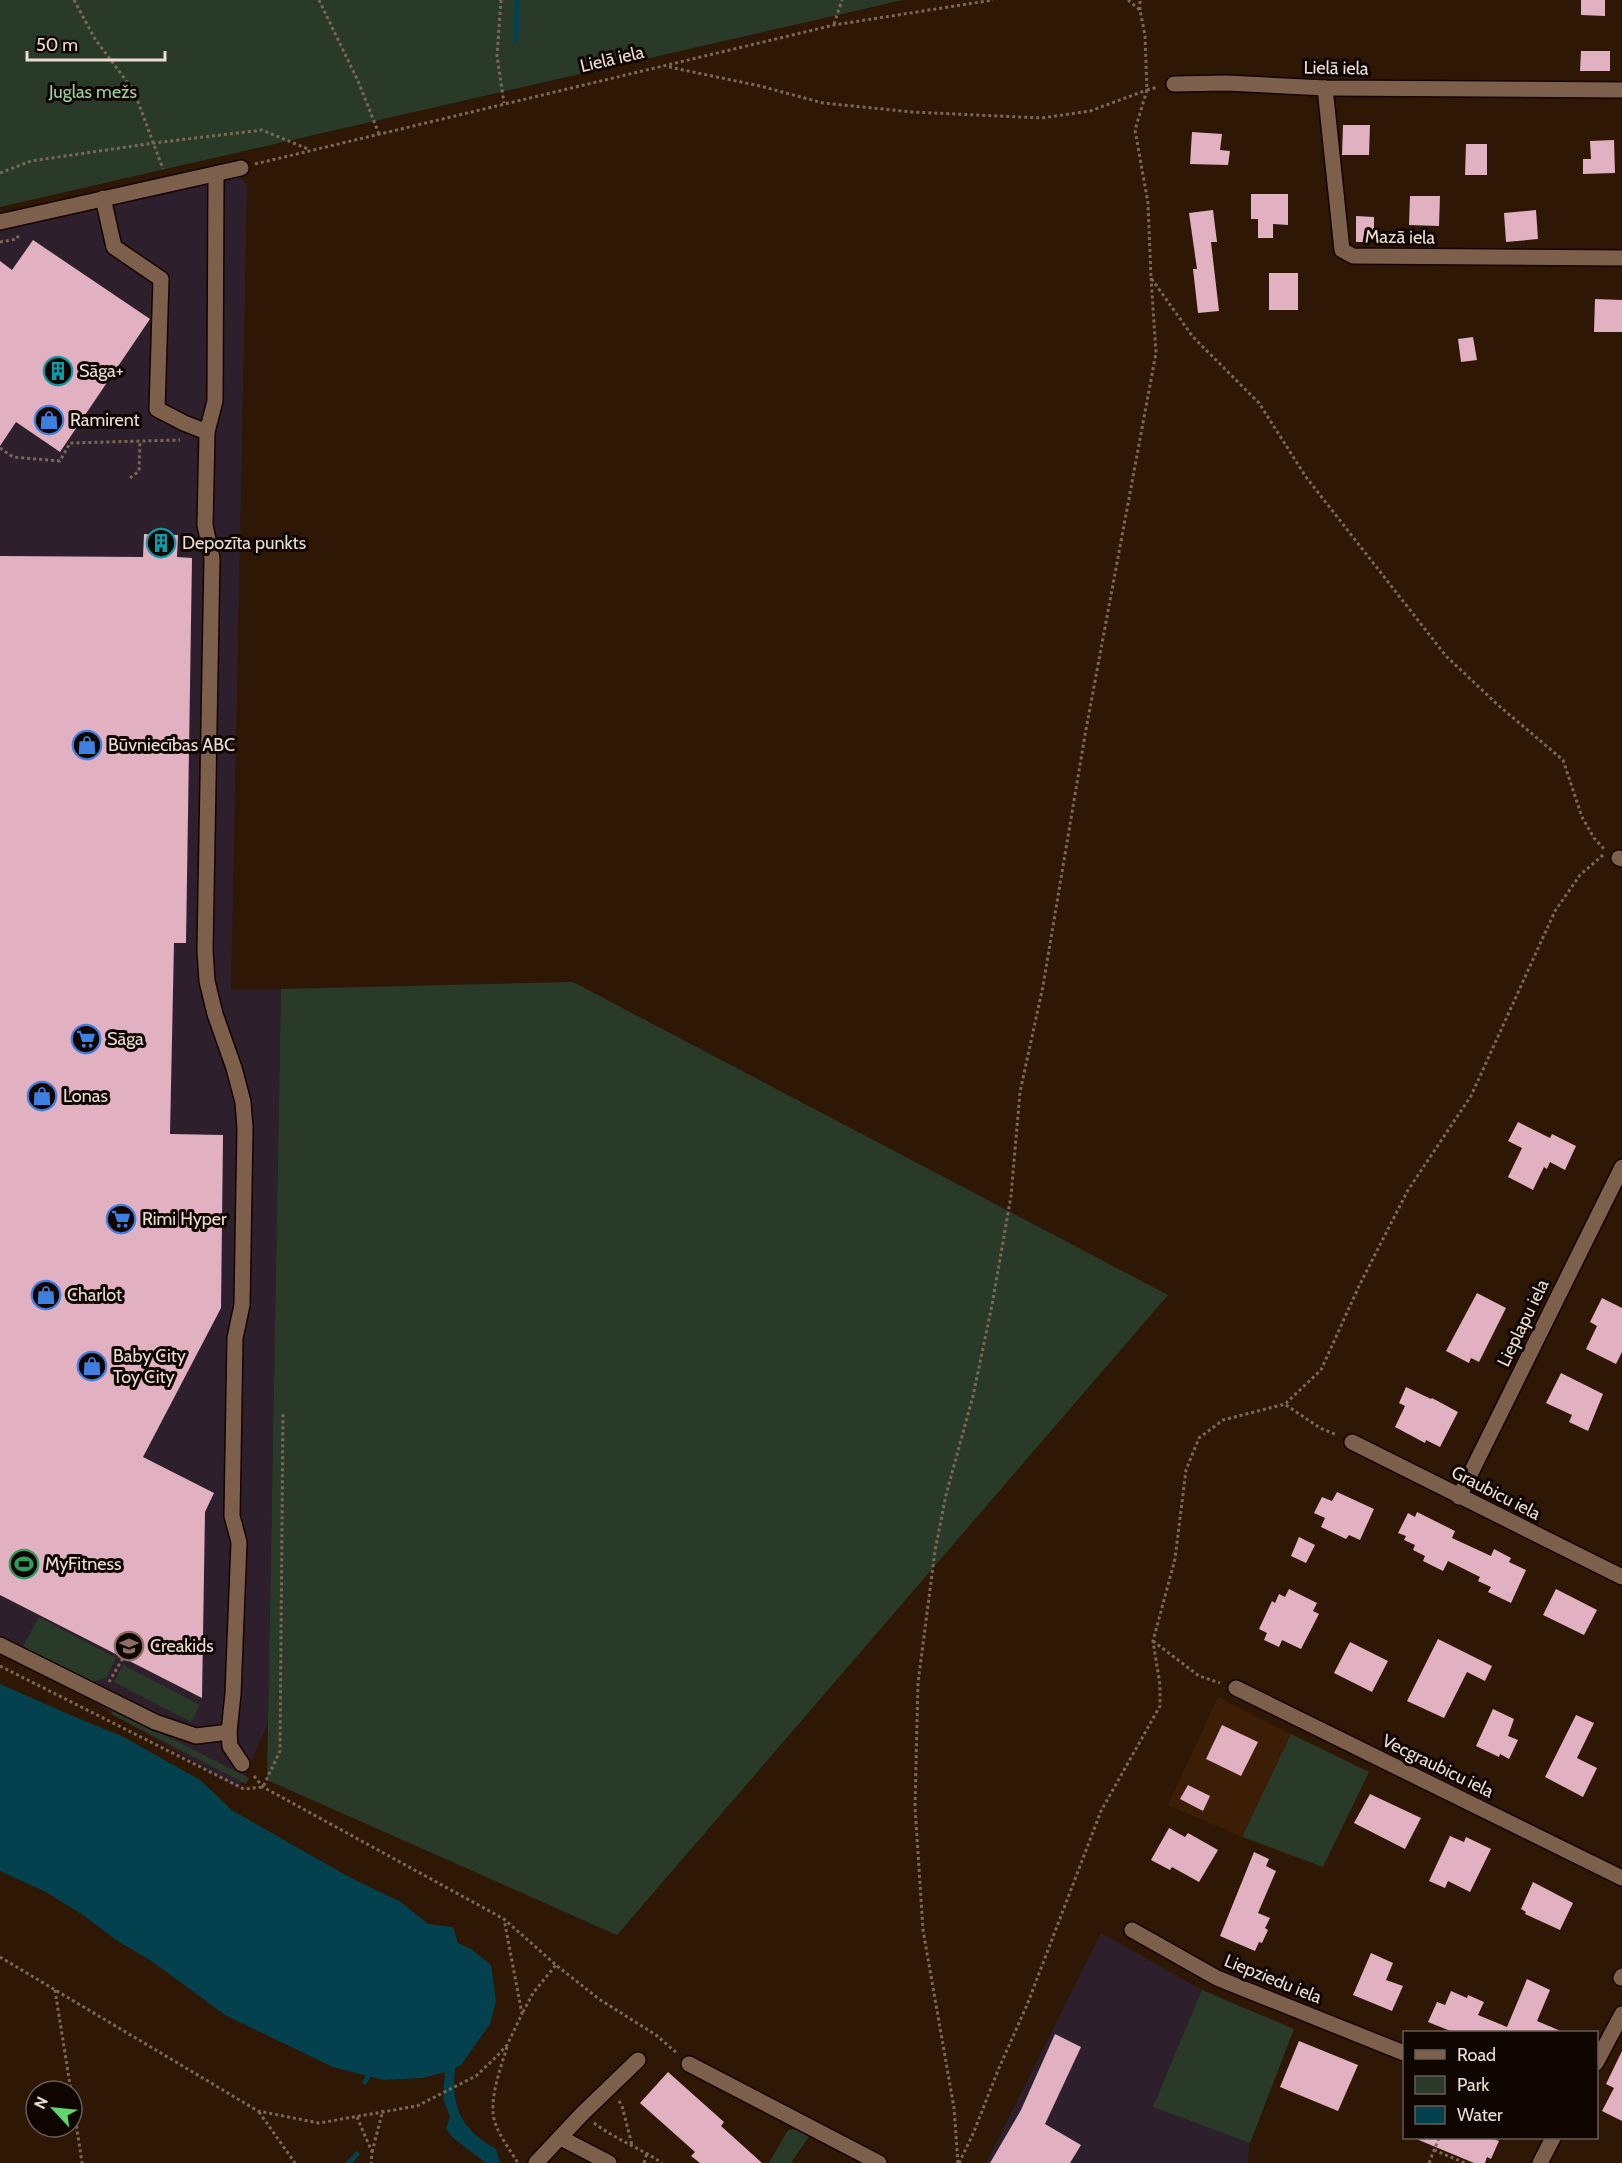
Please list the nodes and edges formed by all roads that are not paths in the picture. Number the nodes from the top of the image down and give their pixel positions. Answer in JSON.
{"nodes":[{"id":1,"x":1174,"y":84,"type":"road end"},
{"id":2,"x":1325,"y":88,"type":"junction"},
{"id":3,"x":1622,"y":90,"type":"edge"},
{"id":4,"x":241,"y":168,"type":"road end"},
{"id":5,"x":216,"y":175,"type":"junction"},
{"id":6,"x":103,"y":198,"type":"junction"},
{"id":7,"x":0,"y":222,"type":"edge"},
{"id":8,"x":1622,"y":258,"type":"edge"},
{"id":9,"x":207,"y":436,"type":"junction"},
{"id":10,"x":1622,"y":1167,"type":"edge"},
{"id":11,"x":1352,"y":1442,"type":"road end"},
{"id":12,"x":1459,"y":1497,"type":"junction"},
{"id":13,"x":1622,"y":1577,"type":"edge"},
{"id":14,"x":0,"y":1646,"type":"edge"},
{"id":15,"x":1236,"y":1688,"type":"road end"},
{"id":16,"x":229,"y":1732,"type":"junction"},
{"id":17,"x":242,"y":1764,"type":"road end"},
{"id":18,"x":1622,"y":1878,"type":"edge"},
{"id":19,"x":1132,"y":1930,"type":"dead end"},
{"id":20,"x":1622,"y":2014,"type":"edge"},
{"id":21,"x":1403,"y":2053,"type":"edge"},
{"id":22,"x":1598,"y":2059,"type":"edge"},
{"id":23,"x":638,"y":2060,"type":"dead end"},
{"id":24,"x":689,"y":2064,"type":"road end"},
{"id":25,"x":561,"y":2138,"type":"junction"},
{"id":26,"x":1552,"y":2139,"type":"edge"},
{"id":27,"x":536,"y":2163,"type":"edge"},
{"id":28,"x":609,"y":2163,"type":"edge"},
{"id":29,"x":879,"y":2163,"type":"edge"},
{"id":30,"x":1540,"y":2163,"type":"edge"}],
"edges":[{"from":1,"to":2,"type":"street","name":"Lielā iela"},
{"from":2,"to":3,"type":"street","name":"Lielā iela"},
{"from":2,"to":8,"type":"street","name":"Mazā iela"},
{"from":4,"to":5,"type":"street"},
{"from":5,"to":6,"type":"street"},
{"from":5,"to":9,"type":"street"},
{"from":6,"to":7,"type":"street"},
{"from":6,"to":9,"type":"street"},
{"from":9,"to":16,"type":"street"},
{"from":10,"to":12,"type":"street","name":"Lieplapu iela"},
{"from":11,"to":12,"type":"street","name":"Graubicu iela"},
{"from":12,"to":13,"type":"street","name":"Graubicu iela"},
{"from":14,"to":16,"type":"street"},
{"from":15,"to":18,"type":"street","name":"Vecgraubicu iela"},
{"from":16,"to":17,"type":"street"},
{"from":19,"to":21,"type":"street","name":"Liepziedu iela"},
{"from":20,"to":22,"type":"street"},
{"from":23,"to":25,"type":"street"},
{"from":24,"to":29,"type":"street"},
{"from":25,"to":27,"type":"street"},
{"from":25,"to":28,"type":"street"},
{"from":26,"to":30,"type":"street"}]}
